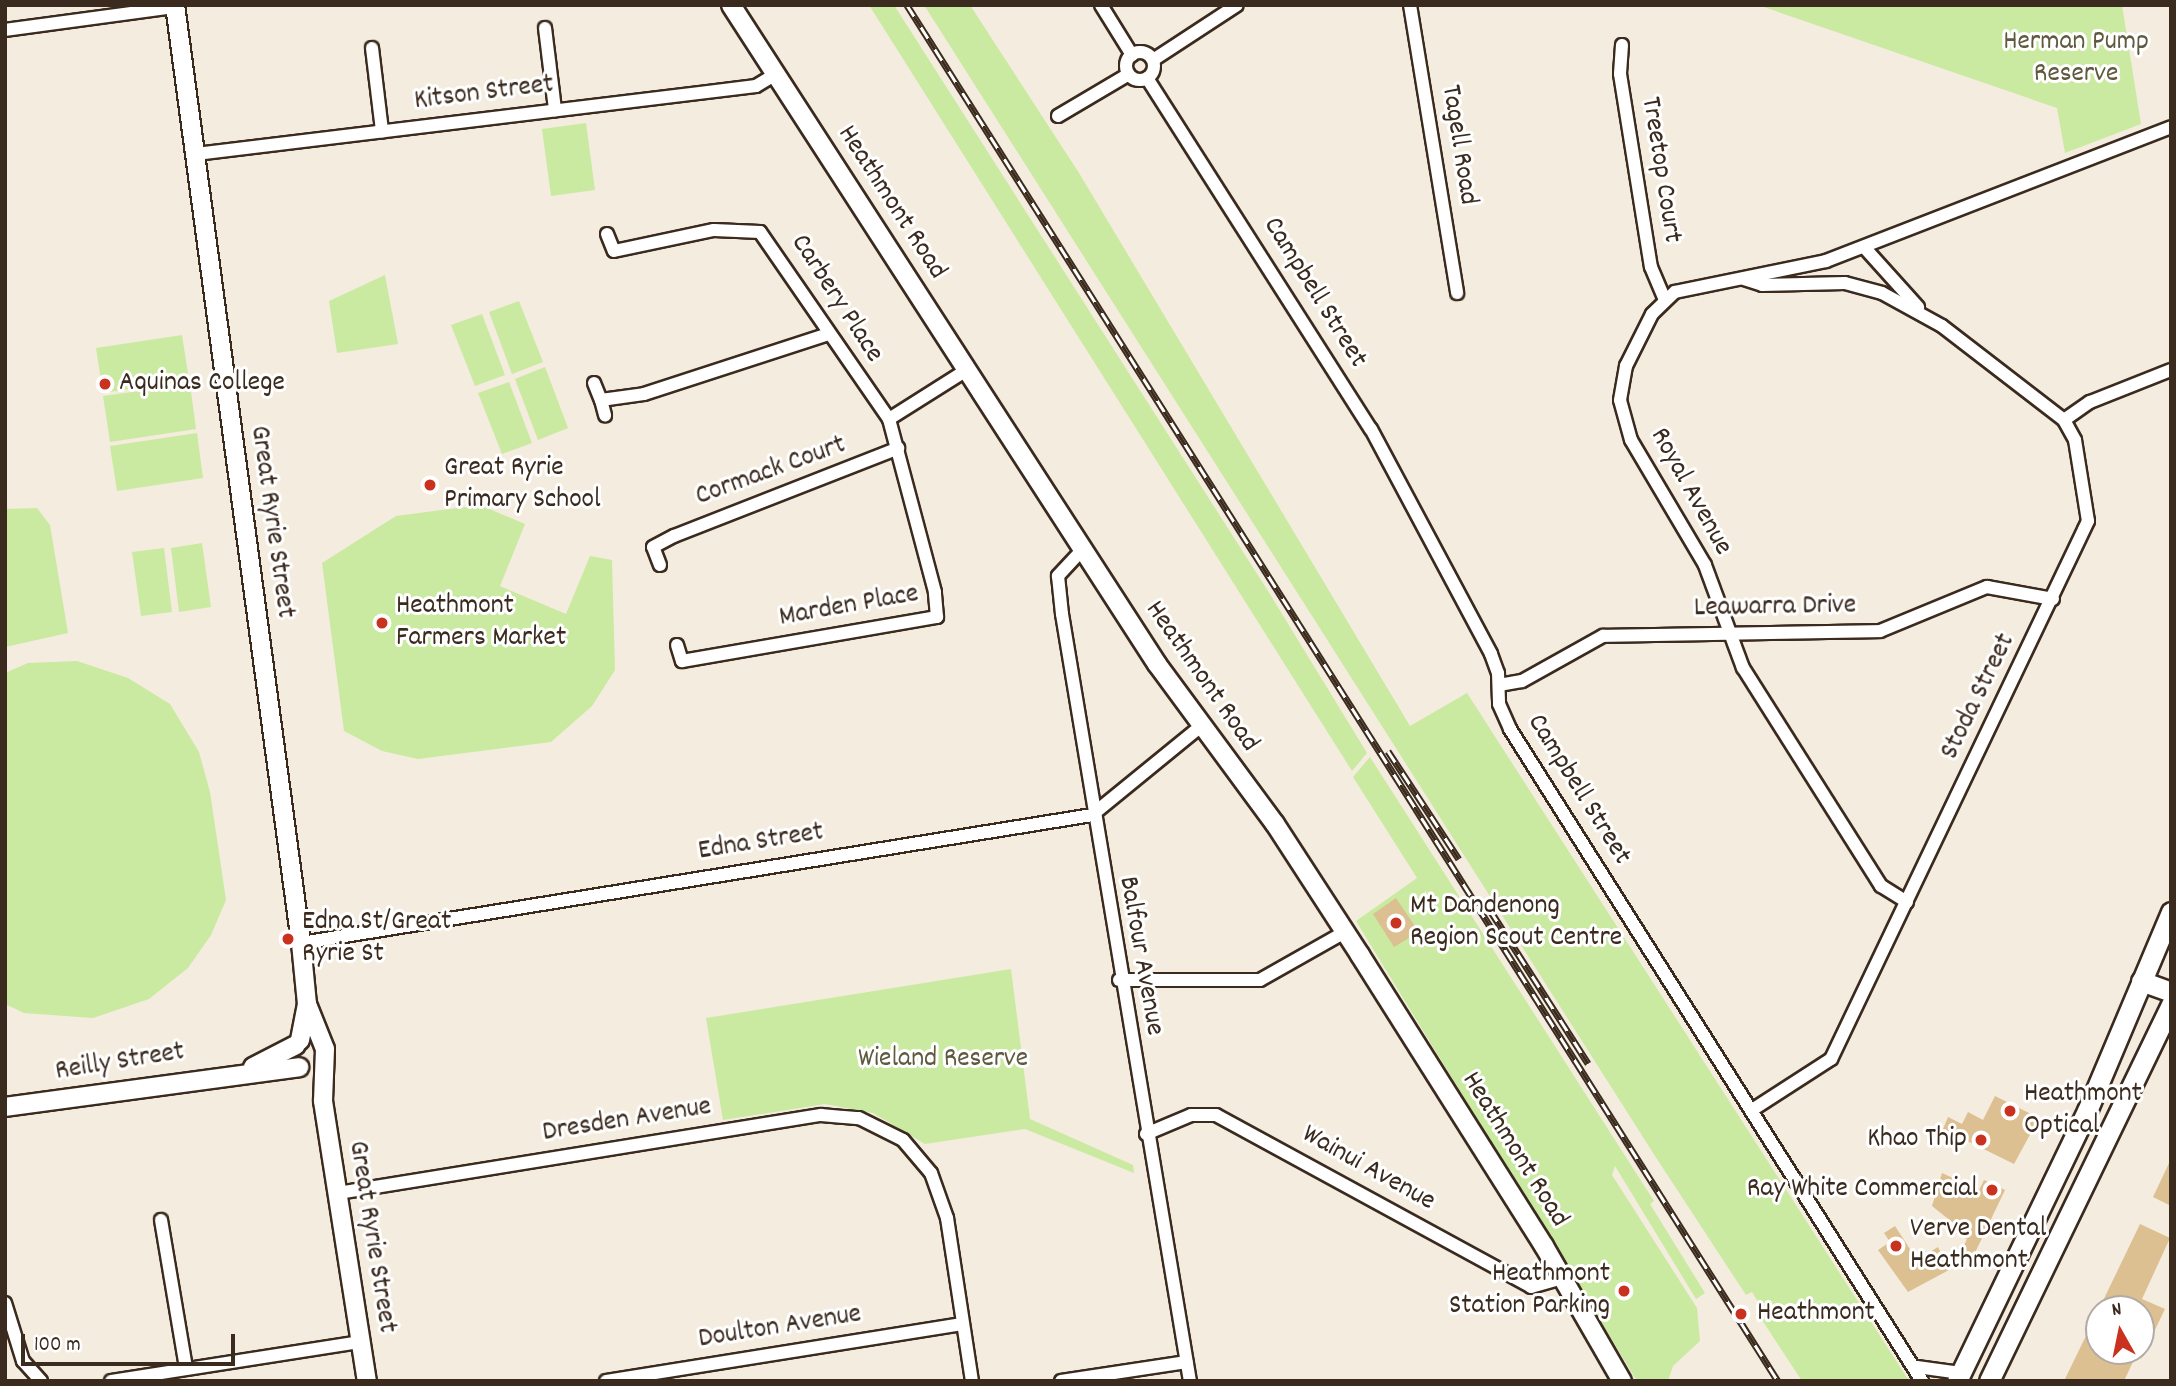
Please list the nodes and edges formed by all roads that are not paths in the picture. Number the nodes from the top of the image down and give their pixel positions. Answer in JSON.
{"nodes":[{"id":1,"x":731,"y":5,"type":"edge"},
{"id":2,"x":1101,"y":5,"type":"edge"},
{"id":3,"x":1237,"y":5,"type":"edge"},
{"id":4,"x":1410,"y":5,"type":"edge"},
{"id":5,"x":175,"y":6,"type":"edge"},
{"id":6,"x":545,"y":28,"type":"dead end"},
{"id":7,"x":5,"y":30,"type":"edge"},
{"id":8,"x":1622,"y":45,"type":"dead end"},
{"id":9,"x":372,"y":48,"type":"dead end"},
{"id":10,"x":1132,"y":55,"type":"junction"},
{"id":11,"x":1153,"y":60,"type":"junction"},
{"id":12,"x":776,"y":74,"type":"junction"},
{"id":13,"x":1129,"y":74,"type":"junction"},
{"id":14,"x":1147,"y":78,"type":"junction"},
{"id":15,"x":555,"y":110,"type":"junction"},
{"id":16,"x":1058,"y":116,"type":"dead end"},
{"id":17,"x":2171,"y":127,"type":"edge"},
{"id":18,"x":382,"y":131,"type":"junction"},
{"id":19,"x":196,"y":154,"type":"junction"},
{"id":20,"x":607,"y":234,"type":"dead end"},
{"id":21,"x":1864,"y":247,"type":"junction"},
{"id":22,"x":1740,"y":278,"type":"junction"},
{"id":23,"x":1457,"y":293,"type":"dead end"},
{"id":24,"x":1664,"y":298,"type":"junction"},
{"id":25,"x":1925,"y":315,"type":"junction"},
{"id":26,"x":829,"y":334,"type":"junction"},
{"id":27,"x":968,"y":369,"type":"junction"},
{"id":28,"x":2171,"y":370,"type":"edge"},
{"id":29,"x":594,"y":383,"type":"dead end"},
{"id":30,"x":601,"y":400,"type":"junction"},
{"id":31,"x":605,"y":415,"type":"dead end"},
{"id":32,"x":890,"y":419,"type":"junction"},
{"id":33,"x":2064,"y":420,"type":"junction"},
{"id":34,"x":898,"y":448,"type":"junction"},
{"id":35,"x":1083,"y":549,"type":"junction"},
{"id":36,"x":660,"y":565,"type":"dead end"},
{"id":37,"x":2053,"y":600,"type":"junction"},
{"id":38,"x":1729,"y":633,"type":"junction"},
{"id":39,"x":677,"y":645,"type":"dead end"},
{"id":40,"x":682,"y":661,"type":"junction"},
{"id":41,"x":684,"y":675,"type":"dead end"},
{"id":42,"x":1499,"y":685,"type":"junction"},
{"id":43,"x":1199,"y":727,"type":"junction"},
{"id":44,"x":1092,"y":815,"type":"junction"},
{"id":45,"x":1907,"y":902,"type":"junction"},
{"id":46,"x":2171,"y":912,"type":"edge"},
{"id":47,"x":1345,"y":932,"type":"junction"},
{"id":48,"x":301,"y":943,"type":"junction"},
{"id":49,"x":1119,"y":980,"type":"junction"},
{"id":50,"x":2141,"y":981,"type":"junction"},
{"id":51,"x":2171,"y":992,"type":"edge"},
{"id":52,"x":307,"y":1004,"type":"junction"},
{"id":53,"x":2171,"y":1004,"type":"edge"},
{"id":54,"x":298,"y":1043,"type":"junction"},
{"id":55,"x":323,"y":1053,"type":"junction"},
{"id":56,"x":302,"y":1068,"type":"junction"},
{"id":57,"x":243,"y":1070,"type":"junction"},
{"id":58,"x":323,"y":1101,"type":"junction"},
{"id":59,"x":5,"y":1107,"type":"edge"},
{"id":60,"x":1752,"y":1110,"type":"junction"},
{"id":61,"x":1146,"y":1134,"type":"junction"},
{"id":62,"x":338,"y":1193,"type":"junction"},
{"id":63,"x":2035,"y":1217,"type":"junction"},
{"id":64,"x":161,"y":1220,"type":"dead end"},
{"id":65,"x":2061,"y":1230,"type":"junction"},
{"id":66,"x":1562,"y":1278,"type":"junction"},
{"id":67,"x":5,"y":1303,"type":"edge"},
{"id":68,"x":962,"y":1324,"type":"junction"},
{"id":69,"x":361,"y":1342,"type":"junction"},
{"id":70,"x":1187,"y":1362,"type":"junction"},
{"id":71,"x":1917,"y":1367,"type":"junction"},
{"id":72,"x":186,"y":1368,"type":"junction"},
{"id":73,"x":1959,"y":1377,"type":"edge"},
{"id":74,"x":41,"y":1381,"type":"edge"},
{"id":75,"x":111,"y":1381,"type":"edge"},
{"id":76,"x":367,"y":1381,"type":"edge"},
{"id":77,"x":606,"y":1381,"type":"edge"},
{"id":78,"x":972,"y":1381,"type":"edge"},
{"id":79,"x":1061,"y":1381,"type":"edge"},
{"id":80,"x":1190,"y":1381,"type":"edge"},
{"id":81,"x":1622,"y":1381,"type":"edge"},
{"id":82,"x":1922,"y":1381,"type":"edge"},
{"id":83,"x":1989,"y":1381,"type":"edge"}],
"edges":[{"from":1,"to":12,"type":"street","name":"Heathmont Road"},
{"from":2,"to":10,"type":"street"},
{"from":3,"to":11,"type":"street"},
{"from":4,"to":23,"type":"street","name":"Tagell Road"},
{"from":5,"to":7,"type":"street"},
{"from":5,"to":19,"type":"street","name":"Great Ryrie Street"},
{"from":6,"to":15,"type":"street"},
{"from":8,"to":24,"type":"street","name":"Treetop Court"},
{"from":9,"to":18,"type":"street"},
{"from":10,"to":11,"type":"street"},
{"from":10,"to":13,"type":"street"},
{"from":11,"to":14,"type":"street"},
{"from":12,"to":15,"type":"street","name":"Kitson Street"},
{"from":12,"to":27,"type":"street","name":"Heathmont Road"},
{"from":13,"to":14,"type":"street"},
{"from":13,"to":16,"type":"street"},
{"from":14,"to":42,"type":"street","name":"Campbell Street"},
{"from":15,"to":18,"type":"street","name":"Kitson Street"},
{"from":17,"to":21,"type":"street"},
{"from":18,"to":19,"type":"street","name":"Kitson Street"},
{"from":19,"to":48,"type":"street","name":"Great Ryrie Street"},
{"from":20,"to":26,"type":"street","name":"Carbery Place"},
{"from":21,"to":22,"type":"street"},
{"from":21,"to":25,"type":"street"},
{"from":22,"to":24,"type":"street"},
{"from":22,"to":25,"type":"street"},
{"from":24,"to":38,"type":"street","name":"Royal Avenue"},
{"from":25,"to":33,"type":"street"},
{"from":26,"to":30,"type":"street"},
{"from":26,"to":32,"type":"street","name":"Carbery Place"},
{"from":27,"to":32,"type":"street"},
{"from":27,"to":35,"type":"street","name":"Heathmont Road"},
{"from":28,"to":33,"type":"street"},
{"from":29,"to":30,"type":"street"},
{"from":30,"to":31,"type":"street"},
{"from":32,"to":34,"type":"street"},
{"from":33,"to":37,"type":"street","name":"Stoda Street"},
{"from":34,"to":36,"type":"street","name":"Cormack Court"},
{"from":34,"to":40,"type":"street","name":"Marden Place"},
{"from":35,"to":43,"type":"street","name":"Heathmont Road"},
{"from":35,"to":44,"type":"street","name":"Balfour Avenue"},
{"from":37,"to":38,"type":"street","name":"Leawarra Drive"},
{"from":37,"to":45,"type":"street","name":"Stoda Street"},
{"from":38,"to":42,"type":"street","name":"Leawarra Drive"},
{"from":38,"to":45,"type":"street","name":"Royal Avenue"},
{"from":39,"to":40,"type":"street"},
{"from":40,"to":41,"type":"street"},
{"from":42,"to":60,"type":"street","name":"Campbell Street"},
{"from":43,"to":44,"type":"street"},
{"from":43,"to":47,"type":"street","name":"Heathmont Road"},
{"from":44,"to":48,"type":"street","name":"Edna Street"},
{"from":44,"to":49,"type":"street","name":"Balfour Avenue"},
{"from":45,"to":60,"type":"street","name":"Stoda Street"},
{"from":46,"to":50,"type":"main road"},
{"from":47,"to":49,"type":"street"},
{"from":47,"to":66,"type":"street","name":"Heathmont Road"},
{"from":48,"to":52,"type":"street","name":"Great Ryrie Street"},
{"from":49,"to":61,"type":"street","name":"Balfour Avenue"},
{"from":50,"to":51,"type":"main road"},
{"from":50,"to":63,"type":"main road"},
{"from":52,"to":54,"type":"street","name":"Great Ryrie Street"},
{"from":52,"to":55,"type":"street","name":"Great Ryrie Street"},
{"from":53,"to":65,"type":"main road"},
{"from":54,"to":55,"type":"street"},
{"from":54,"to":56,"type":"street","name":"Great Ryrie Street"},
{"from":54,"to":57,"type":"street","name":"Reilly Street"},
{"from":55,"to":56,"type":"street","name":"Reilly Street"},
{"from":55,"to":58,"type":"street","name":"Great Ryrie Street"},
{"from":56,"to":57,"type":"street","name":"Reilly Street"},
{"from":56,"to":58,"type":"street","name":"Great Ryrie Street"},
{"from":57,"to":59,"type":"street","name":"Reilly Street"},
{"from":58,"to":62,"type":"street","name":"Great Ryrie Street"},
{"from":60,"to":71,"type":"street","name":"Campbell Street"},
{"from":61,"to":66,"type":"street","name":"Wainui Avenue"},
{"from":61,"to":70,"type":"street","name":"Balfour Avenue"},
{"from":62,"to":68,"type":"street","name":"Dresden Avenue"},
{"from":62,"to":69,"type":"street","name":"Great Ryrie Street"},
{"from":63,"to":65,"type":"main road"},
{"from":63,"to":73,"type":"main road"},
{"from":64,"to":72,"type":"street"},
{"from":65,"to":83,"type":"main road"},
{"from":66,"to":81,"type":"street","name":"Heathmont Road"},
{"from":67,"to":74,"type":"street"},
{"from":68,"to":77,"type":"street","name":"Doulton Avenue"},
{"from":68,"to":78,"type":"street","name":"Dresden Avenue"},
{"from":69,"to":72,"type":"street"},
{"from":69,"to":76,"type":"street","name":"Great Ryrie Street"},
{"from":70,"to":79,"type":"street"},
{"from":70,"to":80,"type":"street","name":"Balfour Avenue"},
{"from":71,"to":73,"type":"street"},
{"from":71,"to":82,"type":"street","name":"Campbell Street"},
{"from":72,"to":75,"type":"street"}]}
